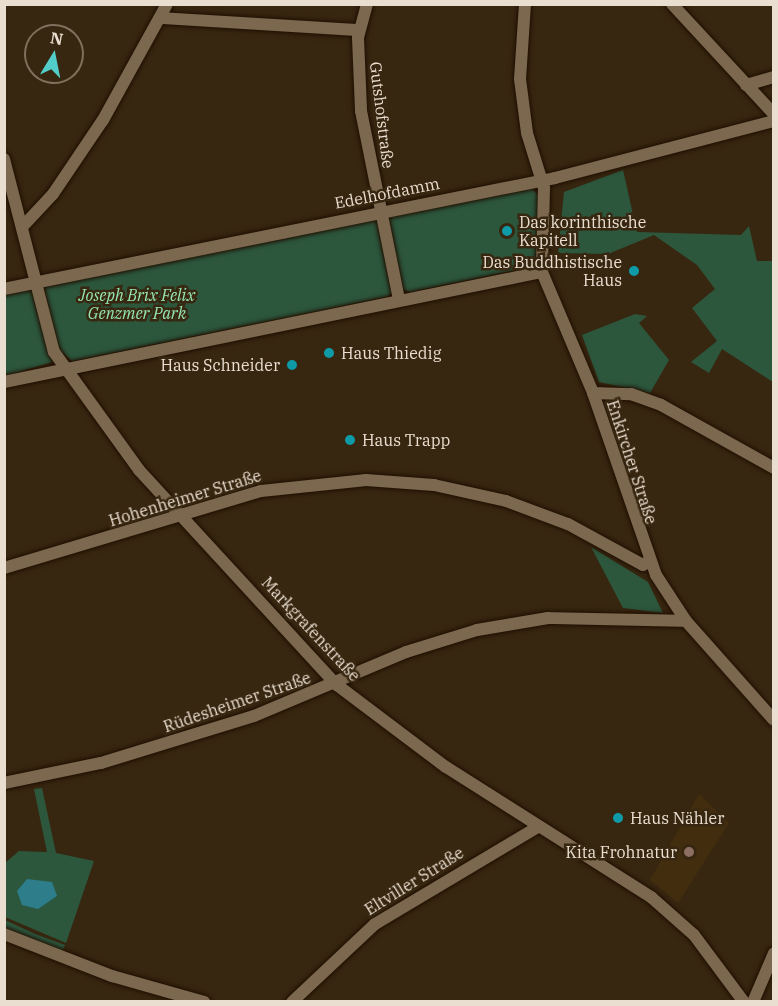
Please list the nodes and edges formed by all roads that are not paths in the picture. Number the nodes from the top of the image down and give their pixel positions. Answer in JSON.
{"nodes":[{"id":1,"x":167,"y":4,"type":"edge"},
{"id":2,"x":366,"y":4,"type":"edge"},
{"id":3,"x":525,"y":4,"type":"edge"},
{"id":4,"x":672,"y":4,"type":"edge"},
{"id":5,"x":161,"y":18,"type":"junction"},
{"id":6,"x":359,"y":30,"type":"junction"},
{"id":7,"x":774,"y":77,"type":"edge"},
{"id":8,"x":746,"y":85,"type":"junction"},
{"id":9,"x":774,"y":114,"type":"edge"},
{"id":10,"x":774,"y":121,"type":"edge"},
{"id":11,"x":4,"y":159,"type":"edge"},
{"id":12,"x":542,"y":180,"type":"junction"},
{"id":13,"x":381,"y":210,"type":"junction"},
{"id":14,"x":25,"y":224,"type":"junction"},
{"id":15,"x":542,"y":272,"type":"junction"},
{"id":16,"x":38,"y":281,"type":"junction"},
{"id":17,"x":4,"y":289,"type":"edge"},
{"id":18,"x":399,"y":300,"type":"junction"},
{"id":19,"x":63,"y":369,"type":"junction"},
{"id":20,"x":4,"y":382,"type":"edge"},
{"id":21,"x":593,"y":393,"type":"junction"},
{"id":22,"x":774,"y":468,"type":"edge"},
{"id":23,"x":180,"y":515,"type":"junction"},
{"id":24,"x":649,"y":561,"type":"junction"},
{"id":25,"x":4,"y":568,"type":"edge"},
{"id":26,"x":686,"y":621,"type":"junction"},
{"id":27,"x":337,"y":685,"type":"junction"},
{"id":28,"x":774,"y":720,"type":"edge"},
{"id":29,"x":4,"y":783,"type":"edge"},
{"id":30,"x":538,"y":827,"type":"junction"},
{"id":31,"x":4,"y":934,"type":"edge"},
{"id":32,"x":774,"y":953,"type":"edge"},
{"id":33,"x":204,"y":1002,"type":"edge"},
{"id":34,"x":292,"y":1002,"type":"edge"},
{"id":35,"x":744,"y":1002,"type":"edge"},
{"id":36,"x":753,"y":1002,"type":"edge"}],
"edges":[{"from":1,"to":5,"type":"street"},
{"from":2,"to":6,"type":"street","name":"Gutshofstraße"},
{"from":3,"to":12,"type":"street","name":"Enkircher Straße"},
{"from":4,"to":8,"type":"street"},
{"from":5,"to":6,"type":"street"},
{"from":5,"to":14,"type":"street"},
{"from":6,"to":13,"type":"street","name":"Gutshofstraße"},
{"from":7,"to":8,"type":"street"},
{"from":8,"to":9,"type":"street"},
{"from":10,"to":12,"type":"street","name":"Edelhofdamm"},
{"from":11,"to":14,"type":"street","name":"Markgrafenstraße"},
{"from":12,"to":13,"type":"street","name":"Edelhofdamm"},
{"from":12,"to":15,"type":"street","name":"Enkircher Straße"},
{"from":13,"to":16,"type":"street","name":"Edelhofdamm"},
{"from":13,"to":18,"type":"street","name":"Gutshofstraße"},
{"from":14,"to":16,"type":"street","name":"Markgrafenstraße"},
{"from":15,"to":18,"type":"street"},
{"from":15,"to":21,"type":"street","name":"Enkircher Straße"},
{"from":16,"to":17,"type":"street","name":"Edelhofdamm"},
{"from":16,"to":19,"type":"street","name":"Markgrafenstraße"},
{"from":18,"to":19,"type":"street"},
{"from":19,"to":20,"type":"street"},
{"from":19,"to":23,"type":"street","name":"Markgrafenstraße"},
{"from":21,"to":22,"type":"street"},
{"from":21,"to":24,"type":"street","name":"Enkircher Straße"},
{"from":23,"to":24,"type":"street","name":"Hohenheimer Straße"},
{"from":23,"to":25,"type":"street","name":"Hohenheimer Straße"},
{"from":23,"to":27,"type":"street","name":"Markgrafenstraße"},
{"from":24,"to":26,"type":"street","name":"Enkircher Straße"},
{"from":26,"to":27,"type":"street","name":"Rüdesheimer Straße"},
{"from":26,"to":28,"type":"street","name":"Enkircher Straße"},
{"from":27,"to":29,"type":"street","name":"Rüdesheimer Straße"},
{"from":27,"to":30,"type":"street","name":"Markgrafenstraße"},
{"from":30,"to":34,"type":"street","name":"Eltviller Straße"},
{"from":30,"to":35,"type":"street","name":"Markgrafenstraße"},
{"from":31,"to":33,"type":"street"},
{"from":32,"to":36,"type":"street"}]}
